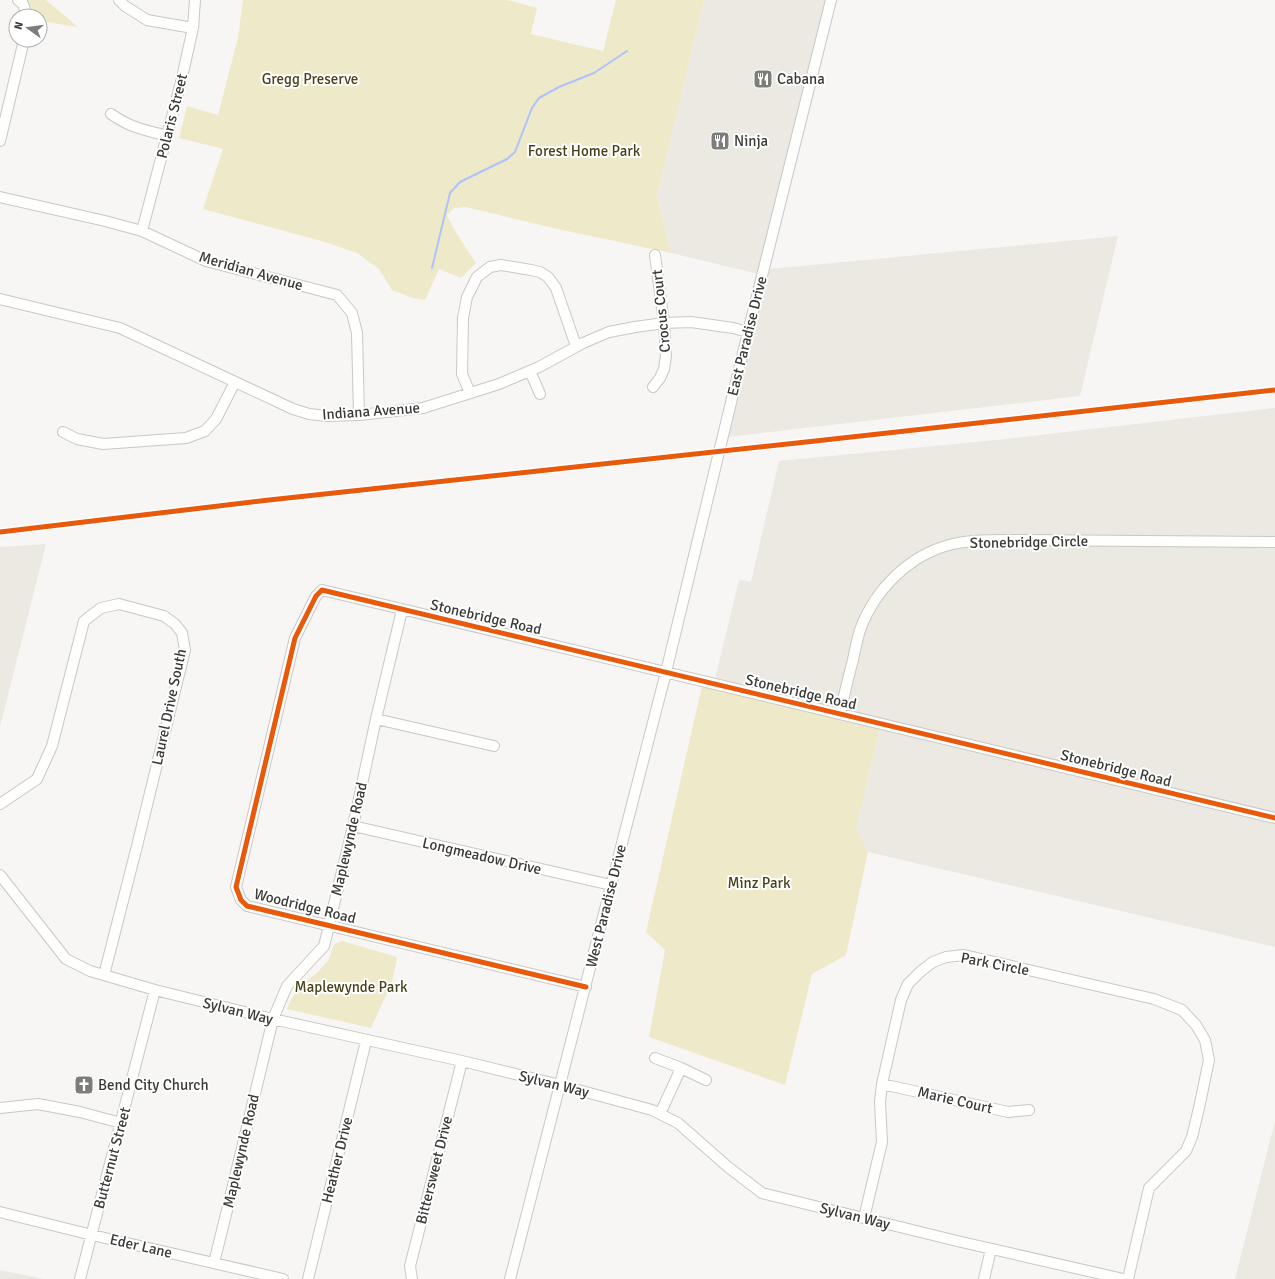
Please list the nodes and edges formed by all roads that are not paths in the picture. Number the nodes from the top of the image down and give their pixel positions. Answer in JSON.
{"nodes":[{"id":1,"x":18,"y":0,"type":"edge"},
{"id":2,"x":119,"y":0,"type":"edge"},
{"id":3,"x":195,"y":0,"type":"edge"},
{"id":4,"x":830,"y":0,"type":"edge"},
{"id":5,"x":24,"y":8,"type":"edge"},
{"id":6,"x":193,"y":28,"type":"junction"},
{"id":7,"x":22,"y":48,"type":"edge"},
{"id":8,"x":111,"y":114,"type":"dead end"},
{"id":9,"x":168,"y":136,"type":"junction"},
{"id":10,"x":0,"y":141,"type":"edge"},
{"id":11,"x":0,"y":197,"type":"edge"},
{"id":12,"x":142,"y":231,"type":"junction"},
{"id":13,"x":655,"y":255,"type":"dead end"},
{"id":14,"x":0,"y":299,"type":"edge"},
{"id":15,"x":664,"y":323,"type":"junction"},
{"id":16,"x":748,"y":332,"type":"junction"},
{"id":17,"x":576,"y":346,"type":"junction"},
{"id":18,"x":530,"y":371,"type":"junction"},
{"id":19,"x":234,"y":382,"type":"junction"},
{"id":20,"x":653,"y":387,"type":"dead end"},
{"id":21,"x":470,"y":393,"type":"junction"},
{"id":22,"x":540,"y":394,"type":"dead end"},
{"id":23,"x":359,"y":415,"type":"junction"},
{"id":24,"x":63,"y":432,"type":"dead end"},
{"id":25,"x":1275,"y":542,"type":"edge"},
{"id":26,"x":322,"y":590,"type":"joint"},
{"id":27,"x":402,"y":610,"type":"junction"},
{"id":28,"x":666,"y":672,"type":"junction"},
{"id":29,"x":840,"y":713,"type":"junction"},
{"id":30,"x":376,"y":719,"type":"junction"},
{"id":31,"x":494,"y":746,"type":"dead end"},
{"id":32,"x":0,"y":804,"type":"edge"},
{"id":33,"x":1275,"y":818,"type":"edge"},
{"id":34,"x":353,"y":826,"type":"junction"},
{"id":35,"x":0,"y":874,"type":"edge"},
{"id":36,"x":611,"y":885,"type":"junction"},
{"id":37,"x":328,"y":925,"type":"junction"},
{"id":38,"x":104,"y":975,"type":"junction"},
{"id":39,"x":586,"y":987,"type":"junction"},
{"id":40,"x":155,"y":990,"type":"junction"},
{"id":41,"x":273,"y":1019,"type":"junction"},
{"id":42,"x":366,"y":1041,"type":"junction"},
{"id":43,"x":655,"y":1058,"type":"dead end"},
{"id":44,"x":462,"y":1061,"type":"junction"},
{"id":45,"x":680,"y":1068,"type":"junction"},
{"id":46,"x":706,"y":1080,"type":"dead end"},
{"id":47,"x":882,"y":1084,"type":"junction"},
{"id":48,"x":560,"y":1085,"type":"junction"},
{"id":49,"x":0,"y":1108,"type":"edge"},
{"id":50,"x":1029,"y":1110,"type":"dead end"},
{"id":51,"x":660,"y":1114,"type":"junction"},
{"id":52,"x":121,"y":1123,"type":"junction"},
{"id":53,"x":0,"y":1212,"type":"edge"},
{"id":54,"x":864,"y":1218,"type":"junction"},
{"id":55,"x":92,"y":1235,"type":"junction"},
{"id":56,"x":991,"y":1249,"type":"junction"},
{"id":57,"x":214,"y":1263,"type":"junction"},
{"id":58,"x":80,"y":1279,"type":"edge"},
{"id":59,"x":283,"y":1279,"type":"edge"},
{"id":60,"x":308,"y":1279,"type":"edge"},
{"id":61,"x":412,"y":1279,"type":"edge"},
{"id":62,"x":510,"y":1279,"type":"edge"},
{"id":63,"x":984,"y":1279,"type":"edge"},
{"id":64,"x":1123,"y":1279,"type":"edge"},
{"id":65,"x":1128,"y":1279,"type":"edge"}],
"edges":[{"from":1,"to":5,"type":"street"},
{"from":2,"to":6,"type":"street"},
{"from":3,"to":6,"type":"street","name":"Polaris Street"},
{"from":4,"to":16,"type":"street","name":"East Paradise Drive"},
{"from":6,"to":9,"type":"street","name":"Polaris Street"},
{"from":7,"to":10,"type":"street"},
{"from":8,"to":9,"type":"street"},
{"from":9,"to":12,"type":"street","name":"Polaris Street"},
{"from":11,"to":12,"type":"street","name":"Meridian Avenue"},
{"from":12,"to":23,"type":"street","name":"Meridian Avenue"},
{"from":13,"to":15,"type":"street","name":"Crocus Court"},
{"from":14,"to":19,"type":"street","name":"Indiana Avenue"},
{"from":15,"to":16,"type":"street","name":"Indiana Avenue"},
{"from":15,"to":17,"type":"street","name":"Indiana Avenue"},
{"from":15,"to":20,"type":"street","name":"Crocus Court"},
{"from":16,"to":28,"type":"street","name":"East Paradise Drive"},
{"from":17,"to":18,"type":"street","name":"Indiana Avenue"},
{"from":17,"to":21,"type":"street"},
{"from":18,"to":21,"type":"street","name":"Indiana Avenue"},
{"from":18,"to":22,"type":"street"},
{"from":19,"to":23,"type":"street","name":"Indiana Avenue"},
{"from":19,"to":24,"type":"street"},
{"from":21,"to":23,"type":"street","name":"Indiana Avenue"},
{"from":25,"to":29,"type":"street","name":"Stonebridge Circle"},
{"from":26,"to":27,"type":"street","name":"Stonebridge Road"},
{"from":26,"to":37,"type":"street","name":"Woodridge Road"},
{"from":27,"to":28,"type":"street","name":"Stonebridge Road"},
{"from":27,"to":30,"type":"street","name":"Maplewynde Road"},
{"from":28,"to":29,"type":"street","name":"Stonebridge Road"},
{"from":28,"to":36,"type":"street","name":"West Paradise Drive"},
{"from":29,"to":33,"type":"street","name":"Stonebridge Road"},
{"from":30,"to":31,"type":"street"},
{"from":30,"to":34,"type":"street","name":"Maplewynde Road"},
{"from":32,"to":38,"type":"street","name":"Laurel Drive South"},
{"from":34,"to":36,"type":"street","name":"Longmeadow Drive"},
{"from":34,"to":37,"type":"street","name":"Maplewynde Road"},
{"from":35,"to":38,"type":"street","name":"Sylvan Way"},
{"from":36,"to":39,"type":"street","name":"West Paradise Drive"},
{"from":37,"to":39,"type":"street","name":"Woodridge Road"},
{"from":37,"to":41,"type":"street","name":"Maplewynde Road"},
{"from":38,"to":40,"type":"street","name":"Sylvan Way"},
{"from":39,"to":48,"type":"street","name":"West Paradise Drive"},
{"from":40,"to":41,"type":"street","name":"Sylvan Way"},
{"from":40,"to":52,"type":"street","name":"Butternut Street"},
{"from":41,"to":42,"type":"street","name":"Sylvan Way"},
{"from":41,"to":57,"type":"street","name":"Maplewynde Road"},
{"from":42,"to":44,"type":"street","name":"Sylvan Way"},
{"from":42,"to":60,"type":"street","name":"Heather Drive"},
{"from":43,"to":45,"type":"street"},
{"from":44,"to":48,"type":"street","name":"Sylvan Way"},
{"from":44,"to":61,"type":"street","name":"Bittersweet Drive"},
{"from":45,"to":46,"type":"street"},
{"from":45,"to":51,"type":"street"},
{"from":47,"to":50,"type":"street","name":"Marie Court"},
{"from":47,"to":54,"type":"street","name":"Park Circle"},
{"from":47,"to":65,"type":"street","name":"Park Circle"},
{"from":48,"to":51,"type":"street","name":"Sylvan Way"},
{"from":48,"to":62,"type":"street","name":"West Paradise Drive"},
{"from":49,"to":52,"type":"street"},
{"from":51,"to":54,"type":"street","name":"Sylvan Way"},
{"from":52,"to":55,"type":"street","name":"Butternut Street"},
{"from":53,"to":55,"type":"street","name":"Eder Lane"},
{"from":54,"to":56,"type":"street","name":"Sylvan Way"},
{"from":55,"to":57,"type":"street","name":"Eder Lane"},
{"from":55,"to":58,"type":"street","name":"Butternut Street"},
{"from":56,"to":63,"type":"street"},
{"from":56,"to":64,"type":"street","name":"Sylvan Way"},
{"from":57,"to":59,"type":"street","name":"Eder Lane"}]}
